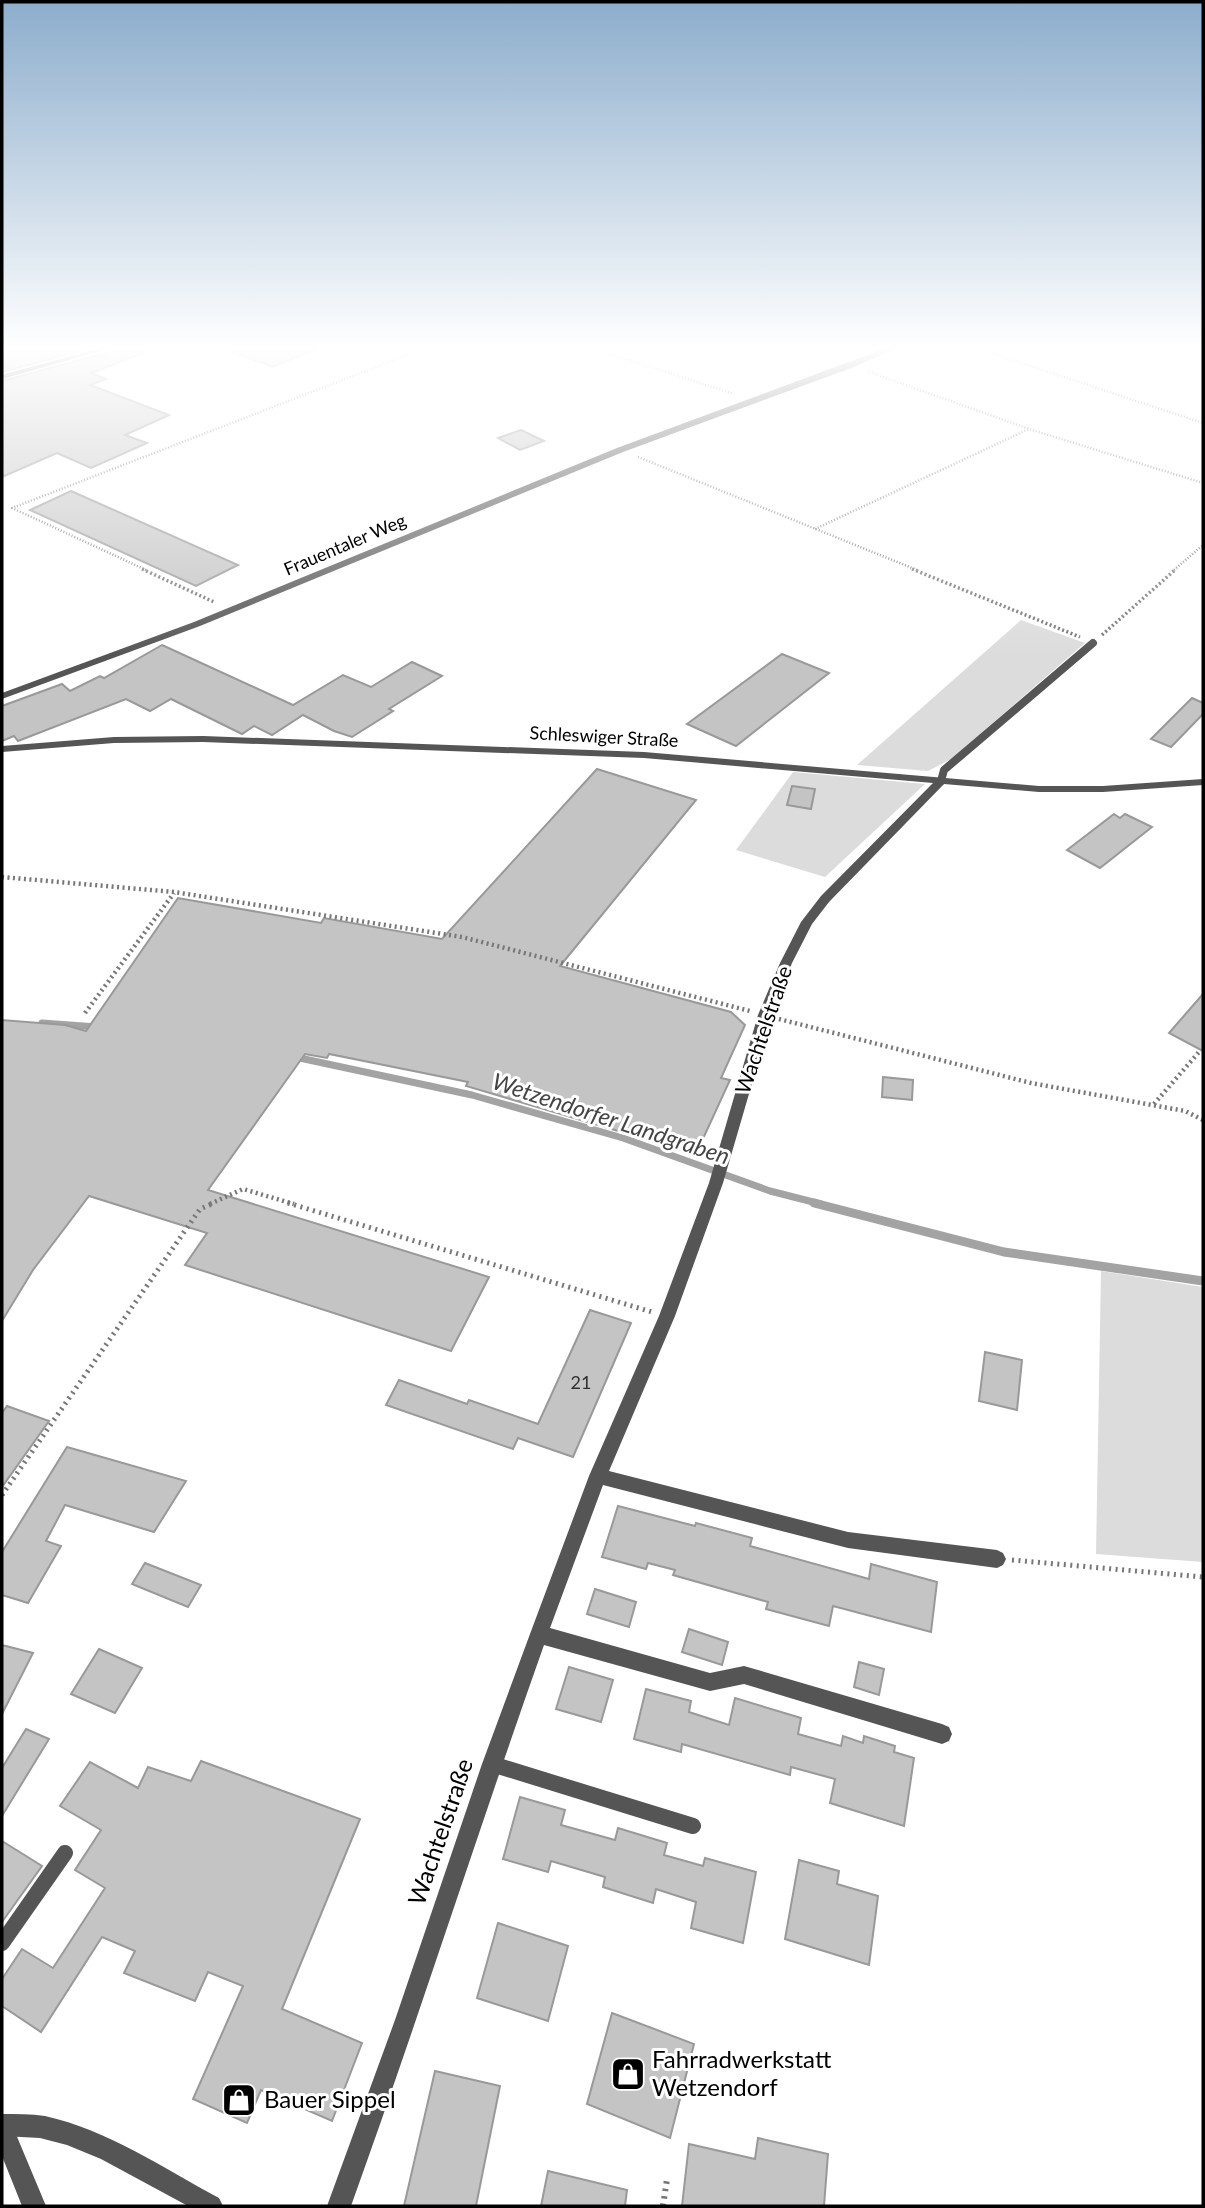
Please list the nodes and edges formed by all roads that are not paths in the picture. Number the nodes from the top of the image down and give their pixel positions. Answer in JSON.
{"nodes":[{"id":1,"x":621,"y":450,"type":"edge"},
{"id":2,"x":1093,"y":643,"type":"road end"},
{"id":3,"x":2,"y":696,"type":"edge"},
{"id":4,"x":2,"y":749,"type":"edge"},
{"id":5,"x":941,"y":781,"type":"junction"},
{"id":6,"x":1203,"y":782,"type":"edge"},
{"id":7,"x":598,"y":1476,"type":"junction"},
{"id":8,"x":997,"y":1559,"type":"road end"},
{"id":9,"x":539,"y":1634,"type":"junction"},
{"id":10,"x":942,"y":1734,"type":"dead end"},
{"id":11,"x":492,"y":1764,"type":"junction"},
{"id":12,"x":693,"y":1826,"type":"dead end"},
{"id":13,"x":65,"y":1853,"type":"dead end"},
{"id":14,"x":2,"y":1943,"type":"edge"},
{"id":15,"x":2,"y":2126,"type":"edge"},
{"id":16,"x":34,"y":2206,"type":"edge"},
{"id":17,"x":211,"y":2206,"type":"edge"},
{"id":18,"x":338,"y":2206,"type":"edge"}],
"edges":[{"from":1,"to":3,"type":"street","name":"Frauentaler Weg"},
{"from":2,"to":5,"type":"lane","name":"Wachtelstraße"},
{"from":4,"to":5,"type":"street","name":"Schleswiger Straße"},
{"from":5,"to":6,"type":"street","name":"Schleswiger Straße"},
{"from":5,"to":7,"type":"street","name":"Wachtelstraße"},
{"from":7,"to":8,"type":"street"},
{"from":7,"to":9,"type":"street","name":"Wachtelstraße"},
{"from":9,"to":10,"type":"street"},
{"from":9,"to":11,"type":"street","name":"Wachtelstraße"},
{"from":11,"to":12,"type":"lane"},
{"from":11,"to":18,"type":"street","name":"Wachtelstraße"},
{"from":13,"to":14,"type":"lane"},
{"from":15,"to":16,"type":"street"},
{"from":15,"to":17,"type":"street"}]}
